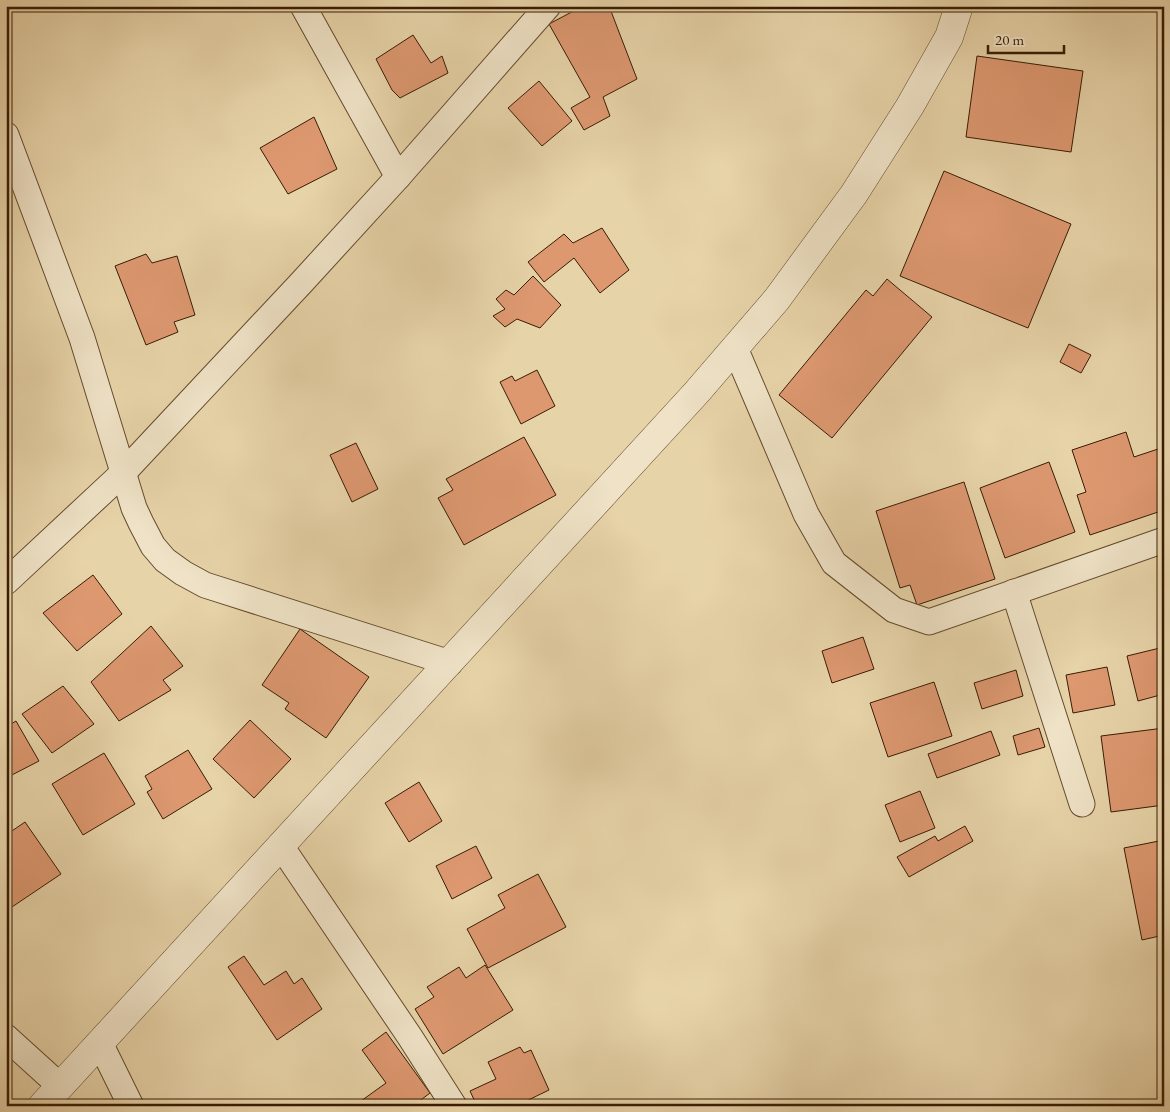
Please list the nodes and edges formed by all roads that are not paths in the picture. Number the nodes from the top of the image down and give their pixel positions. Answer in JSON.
{"nodes":[{"id":1,"x":303,"y":6,"type":"edge"},
{"id":2,"x":548,"y":6,"type":"edge"},
{"id":3,"x":960,"y":6,"type":"edge"},
{"id":4,"x":6,"y":135,"type":"edge"},
{"id":5,"x":398,"y":177,"type":"junction"},
{"id":6,"x":14,"y":179,"type":"edge"},
{"id":7,"x":735,"y":348,"type":"junction"},
{"id":8,"x":124,"y":472,"type":"junction"},
{"id":9,"x":1164,"y":540,"type":"edge"},
{"id":10,"x":6,"y":582,"type":"edge"},
{"id":11,"x":1014,"y":592,"type":"junction"},
{"id":12,"x":450,"y":663,"type":"junction"},
{"id":13,"x":1082,"y":804,"type":"dead end"},
{"id":14,"x":281,"y":846,"type":"junction"},
{"id":15,"x":6,"y":1038,"type":"edge"},
{"id":16,"x":100,"y":1042,"type":"junction"},
{"id":17,"x":60,"y":1086,"type":"junction"},
{"id":18,"x":42,"y":1106,"type":"edge"},
{"id":19,"x":131,"y":1106,"type":"edge"},
{"id":20,"x":454,"y":1106,"type":"edge"}],
"edges":[{"from":1,"to":5,"type":"street"},
{"from":2,"to":5,"type":"street"},
{"from":3,"to":7,"type":"street"},
{"from":4,"to":6,"type":"street"},
{"from":5,"to":8,"type":"street"},
{"from":6,"to":8,"type":"street"},
{"from":7,"to":11,"type":"street"},
{"from":7,"to":12,"type":"street"},
{"from":8,"to":10,"type":"street"},
{"from":8,"to":12,"type":"street"},
{"from":9,"to":11,"type":"street"},
{"from":11,"to":13,"type":"street"},
{"from":12,"to":14,"type":"street"},
{"from":14,"to":16,"type":"street"},
{"from":14,"to":20,"type":"street"},
{"from":15,"to":17,"type":"street"},
{"from":16,"to":17,"type":"street"},
{"from":16,"to":19,"type":"street"},
{"from":17,"to":18,"type":"street"}]}
